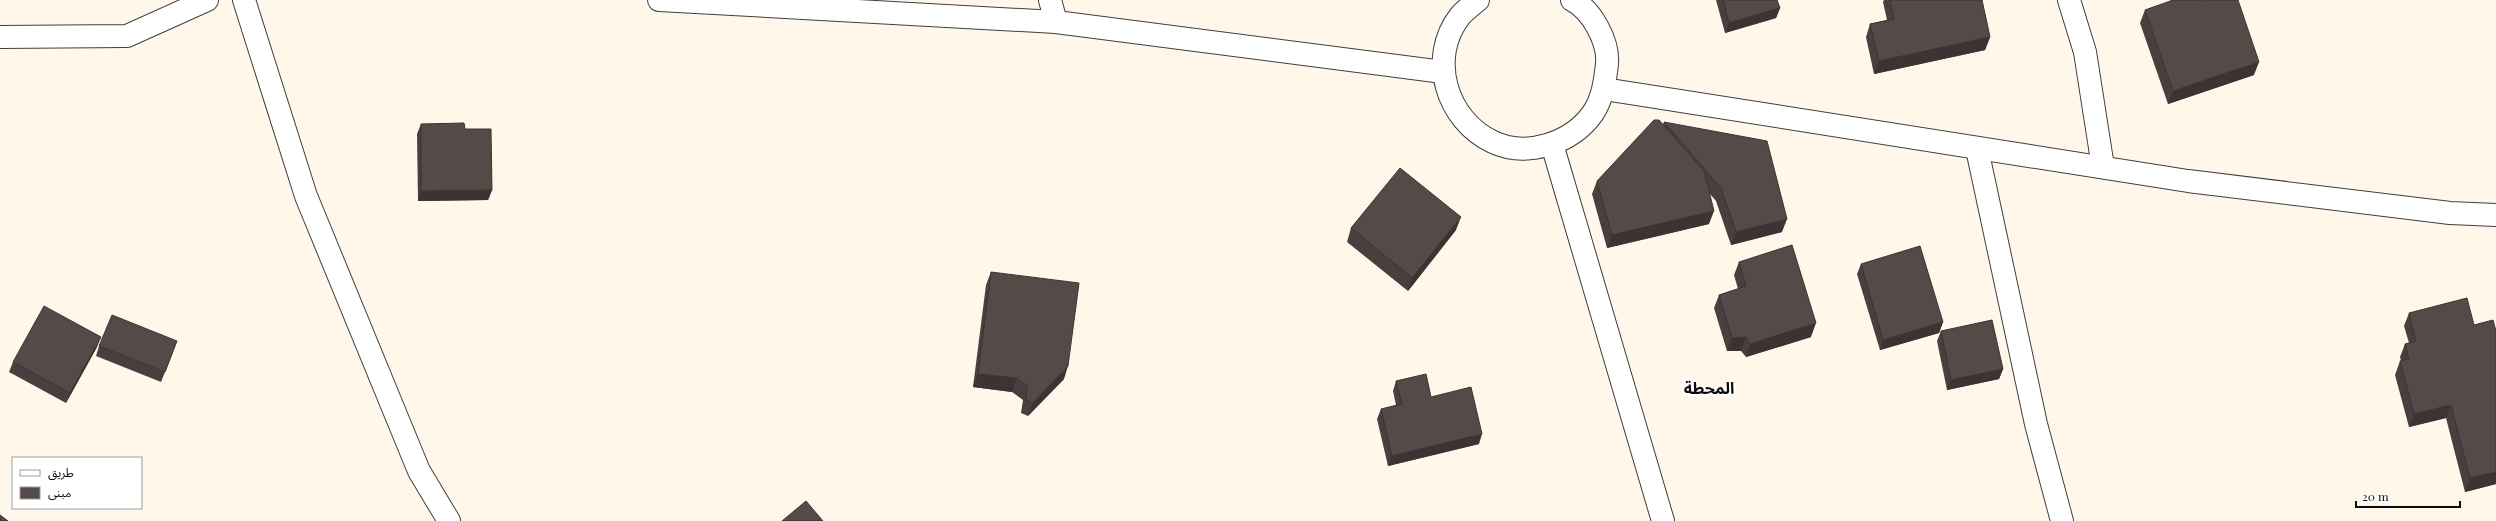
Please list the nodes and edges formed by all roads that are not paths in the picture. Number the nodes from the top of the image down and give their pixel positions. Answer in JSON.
{"nodes":[{"id":1,"x":208,"y":0,"type":"edge"},
{"id":2,"x":244,"y":0,"type":"edge"},
{"id":3,"x":659,"y":0,"type":"edge"},
{"id":4,"x":1050,"y":0,"type":"edge"},
{"id":5,"x":1478,"y":0,"type":"edge"},
{"id":6,"x":2069,"y":0,"type":"edge"},
{"id":7,"x":1578,"y":1,"type":"edge"},
{"id":8,"x":1056,"y":22,"type":"junction"},
{"id":9,"x":0,"y":37,"type":"edge"},
{"id":10,"x":1443,"y":72,"type":"junction"},
{"id":11,"x":1604,"y":89,"type":"junction"},
{"id":12,"x":1552,"y":144,"type":"junction"},
{"id":13,"x":1977,"y":149,"type":"junction"},
{"id":14,"x":2103,"y":167,"type":"junction"},
{"id":15,"x":2496,"y":215,"type":"edge"},
{"id":16,"x":449,"y":521,"type":"edge"},
{"id":17,"x":1663,"y":521,"type":"edge"},
{"id":18,"x":2062,"y":521,"type":"edge"}],
"edges":[{"from":1,"to":9,"type":"street"},
{"from":2,"to":16,"type":"street"},
{"from":3,"to":8,"type":"street"},
{"from":4,"to":8,"type":"street"},
{"from":5,"to":10,"type":"street"},
{"from":6,"to":14,"type":"street"},
{"from":7,"to":11,"type":"street"},
{"from":8,"to":10,"type":"street"},
{"from":10,"to":12,"type":"street"},
{"from":11,"to":12,"type":"street"},
{"from":11,"to":13,"type":"street"},
{"from":12,"to":17,"type":"street"},
{"from":13,"to":14,"type":"street"},
{"from":13,"to":18,"type":"street"},
{"from":14,"to":15,"type":"street"}]}
